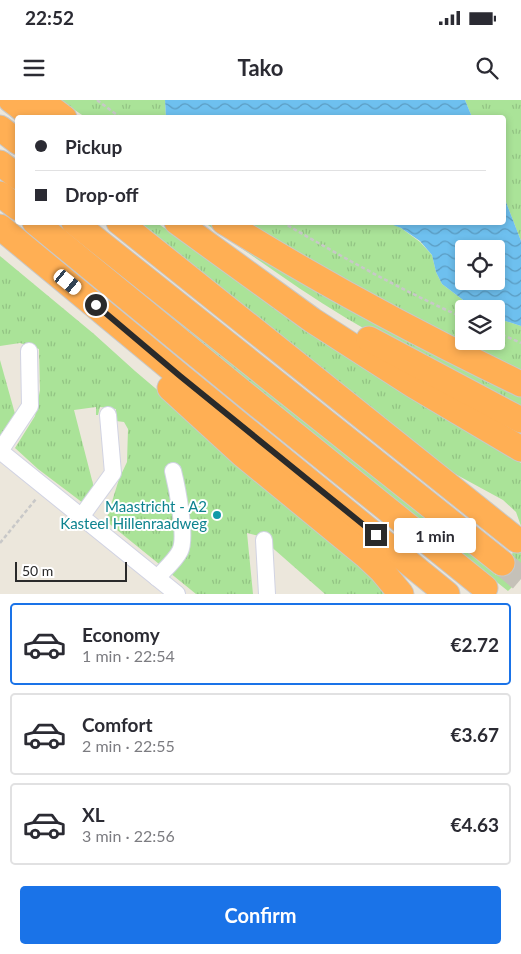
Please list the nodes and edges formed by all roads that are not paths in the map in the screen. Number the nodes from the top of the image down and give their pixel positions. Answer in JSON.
{"nodes":[{"id":1,"x":11,"y":100,"type":"edge"},
{"id":2,"x":40,"y":100,"type":"edge"},
{"id":3,"x":30,"y":115,"type":"edge"},
{"id":4,"x":60,"y":115,"type":"edge"},
{"id":5,"x":0,"y":128,"type":"edge"},
{"id":6,"x":15,"y":140,"type":"edge"},
{"id":7,"x":0,"y":163,"type":"edge"},
{"id":8,"x":15,"y":175,"type":"edge"},
{"id":9,"x":0,"y":194,"type":"edge"},
{"id":10,"x":15,"y":206,"type":"edge"},
{"id":11,"x":39,"y":225,"type":"edge"},
{"id":12,"x":78,"y":225,"type":"edge"},
{"id":13,"x":123,"y":225,"type":"edge"},
{"id":14,"x":181,"y":225,"type":"edge"},
{"id":15,"x":229,"y":225,"type":"edge"},
{"id":16,"x":0,"y":227,"type":"edge"},
{"id":17,"x":229,"y":260,"type":"junction"},
{"id":18,"x":109,"y":316,"type":"junction"},
{"id":19,"x":29,"y":351,"type":"dead end"},
{"id":20,"x":521,"y":384,"type":"edge"},
{"id":21,"x":108,"y":415,"type":"dead end"},
{"id":22,"x":521,"y":420,"type":"edge"},
{"id":23,"x":521,"y":449,"type":"edge"},
{"id":24,"x":0,"y":451,"type":"edge"},
{"id":25,"x":173,"y":471,"type":"dead end"},
{"id":26,"x":81,"y":517,"type":"junction"},
{"id":27,"x":264,"y":540,"type":"dead end"},
{"id":28,"x":517,"y":540,"type":"tunnel mouth"},
{"id":29,"x":502,"y":563,"type":"tunnel mouth"},
{"id":30,"x":157,"y":578,"type":"junction"},
{"id":31,"x":486,"y":588,"type":"dead end"},
{"id":32,"x":177,"y":594,"type":"edge"},
{"id":33,"x":267,"y":594,"type":"edge"},
{"id":34,"x":401,"y":594,"type":"edge"},
{"id":35,"x":447,"y":594,"type":"edge"}],
"edges":[{"from":1,"to":3,"type":"highway"},
{"from":2,"to":4,"type":"highway"},
{"from":5,"to":6,"type":"highway"},
{"from":7,"to":8,"type":"highway"},
{"from":9,"to":10,"type":"highway"},
{"from":11,"to":31,"type":"highway"},
{"from":12,"to":29,"type":"highway"},
{"from":13,"to":28,"type":"highway"},
{"from":14,"to":17,"type":"highway"},
{"from":15,"to":20,"type":"highway"},
{"from":16,"to":18,"type":"highway"},
{"from":17,"to":22,"type":"highway"},
{"from":17,"to":23,"type":"highway"},
{"from":18,"to":34,"type":"highway"},
{"from":18,"to":35,"type":"highway"},
{"from":19,"to":24,"type":"street"},
{"from":21,"to":26,"type":"street"},
{"from":24,"to":26,"type":"street"},
{"from":25,"to":30,"type":"street"},
{"from":26,"to":30,"type":"street"},
{"from":27,"to":33,"type":"street"},
{"from":30,"to":32,"type":"street"}]}
